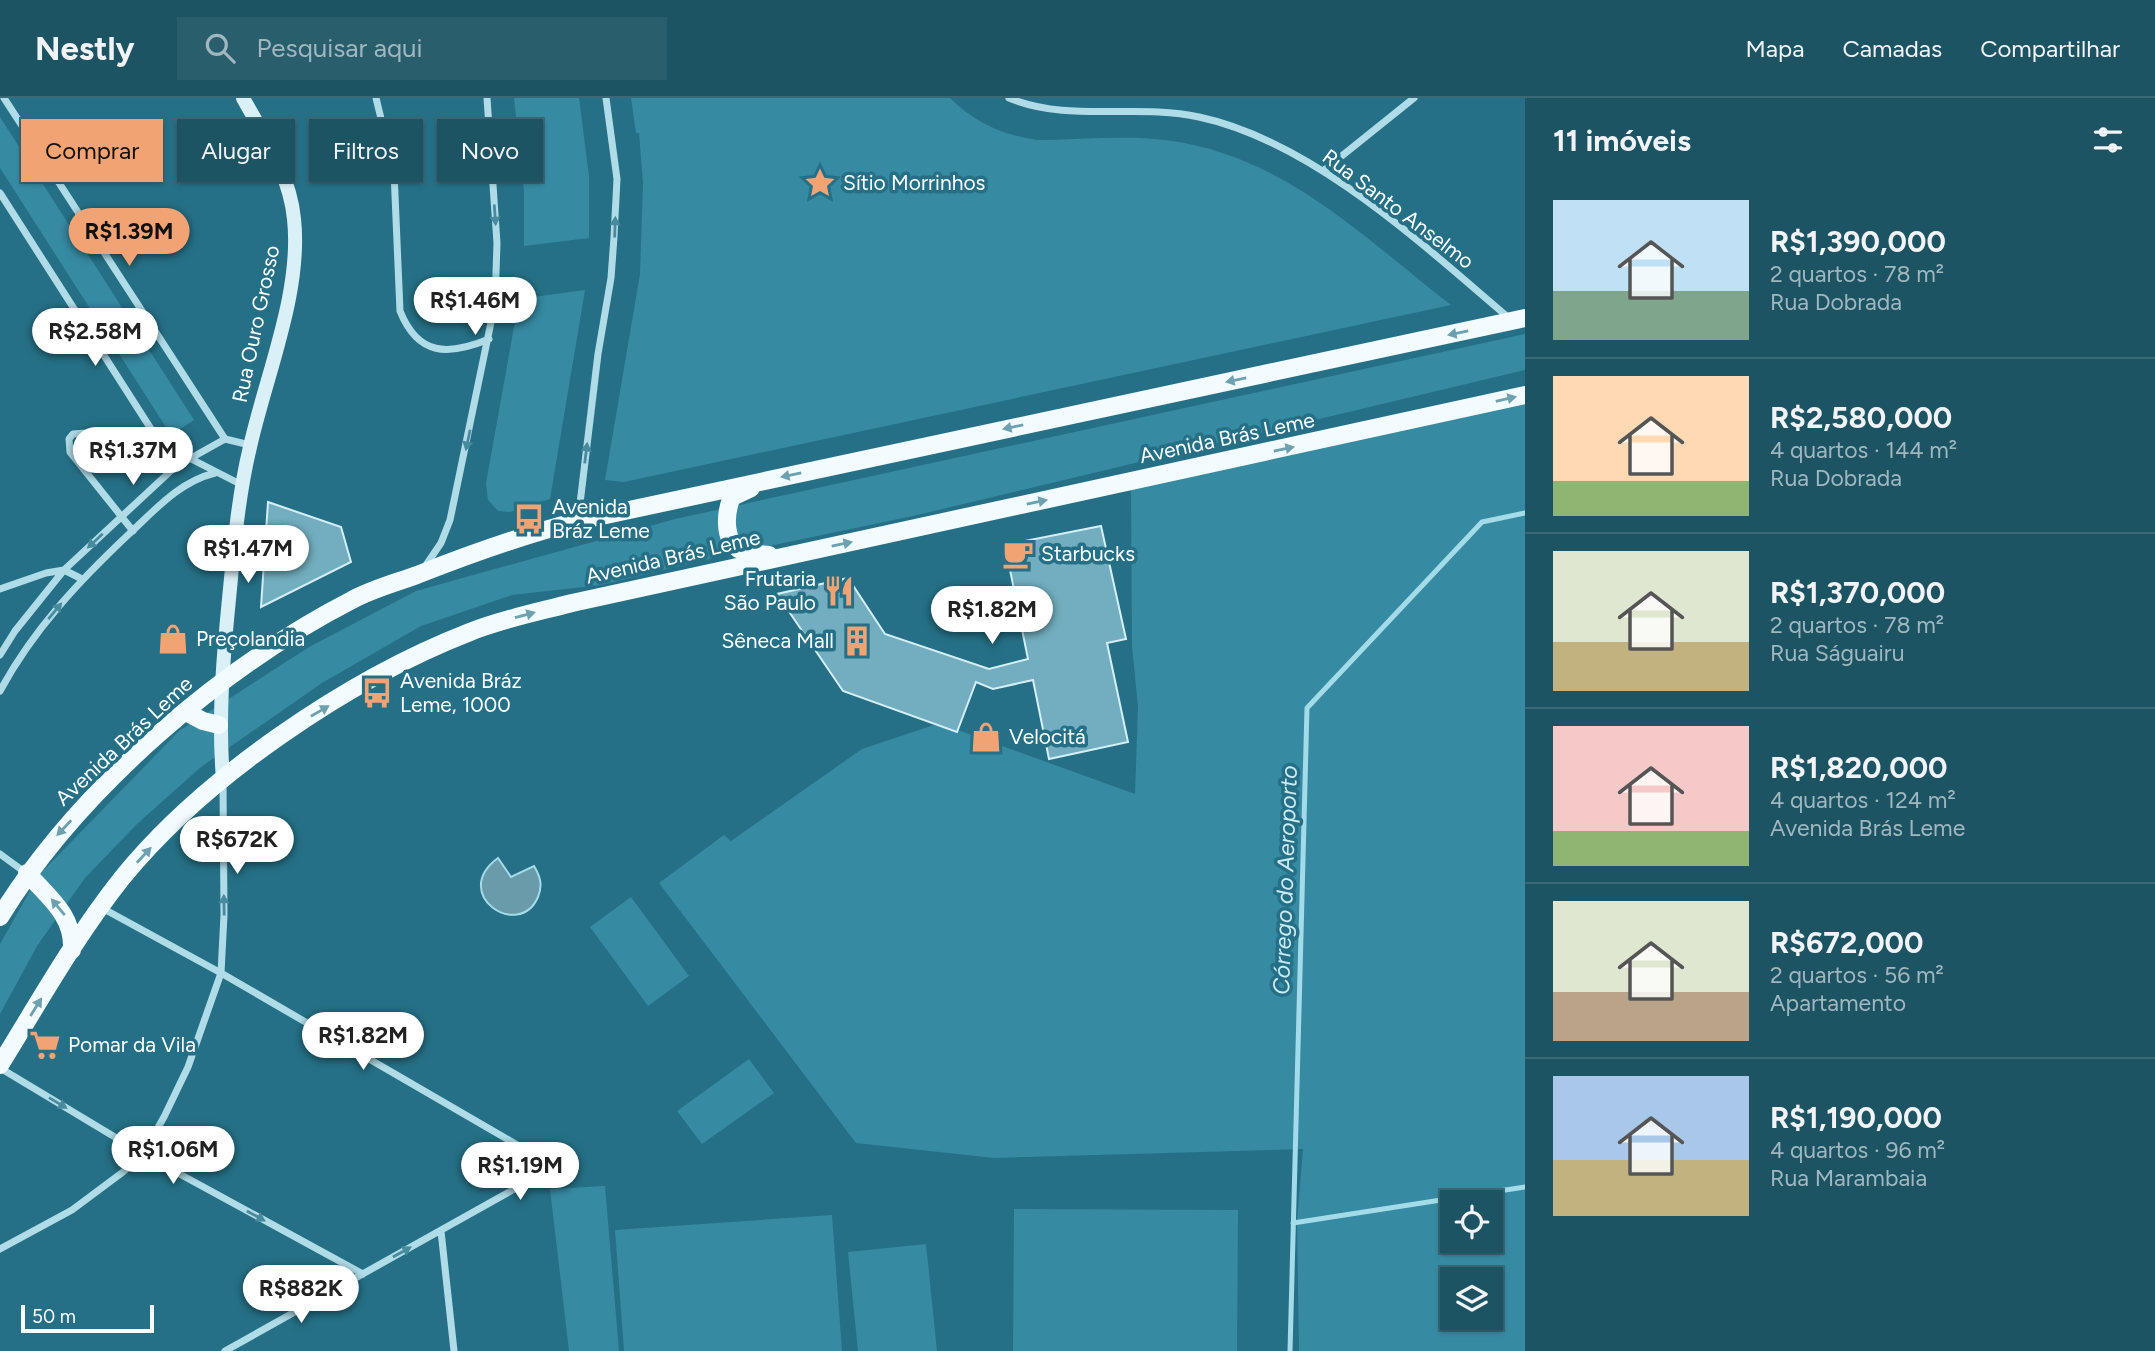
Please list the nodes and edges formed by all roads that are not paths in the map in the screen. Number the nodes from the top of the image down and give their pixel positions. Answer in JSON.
{"nodes":[{"id":1,"x":4,"y":98,"type":"edge"},
{"id":2,"x":243,"y":98,"type":"edge"},
{"id":3,"x":376,"y":98,"type":"edge"},
{"id":4,"x":487,"y":98,"type":"edge"},
{"id":5,"x":607,"y":98,"type":"edge"},
{"id":6,"x":1009,"y":98,"type":"edge"},
{"id":7,"x":1414,"y":98,"type":"edge"},
{"id":8,"x":1323,"y":171,"type":"junction"},
{"id":9,"x":0,"y":193,"type":"edge"},
{"id":10,"x":1519,"y":320,"type":"edge"},
{"id":11,"x":489,"y":339,"type":"junction"},
{"id":12,"x":1525,"y":395,"type":"edge"},
{"id":13,"x":225,"y":439,"type":"junction"},
{"id":14,"x":250,"y":445,"type":"junction"},
{"id":15,"x":190,"y":457,"type":"junction"},
{"id":16,"x":175,"y":467,"type":"junction"},
{"id":17,"x":215,"y":473,"type":"junction"},
{"id":18,"x":759,"y":481,"type":"junction"},
{"id":19,"x":242,"y":485,"type":"junction"},
{"id":20,"x":121,"y":517,"type":"junction"},
{"id":21,"x":578,"y":521,"type":"junction"},
{"id":22,"x":133,"y":531,"type":"junction"},
{"id":23,"x":776,"y":557,"type":"junction"},
{"id":24,"x":64,"y":570,"type":"junction"},
{"id":25,"x":420,"y":573,"type":"junction"},
{"id":26,"x":82,"y":579,"type":"junction"},
{"id":27,"x":0,"y":589,"type":"edge"},
{"id":28,"x":0,"y":653,"type":"edge"},
{"id":29,"x":14,"y":664,"type":"junction"},
{"id":30,"x":221,"y":681,"type":"junction"},
{"id":31,"x":0,"y":691,"type":"edge"},
{"id":32,"x":186,"y":712,"type":"junction"},
{"id":33,"x":219,"y":724,"type":"junction"},
{"id":34,"x":223,"y":779,"type":"junction"},
{"id":35,"x":0,"y":854,"type":"edge"},
{"id":36,"x":27,"y":873,"type":"junction"},
{"id":37,"x":101,"y":907,"type":"junction"},
{"id":38,"x":0,"y":917,"type":"edge"},
{"id":39,"x":72,"y":950,"type":"junction"},
{"id":40,"x":221,"y":973,"type":"junction"},
{"id":41,"x":0,"y":1066,"type":"edge"},
{"id":42,"x":143,"y":1154,"type":"junction"},
{"id":43,"x":441,"y":1231,"type":"junction"},
{"id":44,"x":0,"y":1250,"type":"edge"},
{"id":45,"x":363,"y":1274,"type":"junction"},
{"id":46,"x":225,"y":1351,"type":"edge"},
{"id":47,"x":454,"y":1351,"type":"edge"}],
"edges":[{"from":1,"to":13,"type":"street"},
{"from":2,"to":14,"type":"street","name":"Rua Ouro Grosso"},
{"from":3,"to":11,"type":"street"},
{"from":4,"to":11,"type":"street","one_way":true},
{"from":21,"to":5,"type":"street","one_way":true},
{"from":6,"to":8,"type":"street","name":"Rua Santo Anselmo"},
{"from":7,"to":8,"type":"street"},
{"from":8,"to":10,"type":"street","name":"Rua Santo Anselmo"},
{"from":9,"to":15,"type":"street"},
{"from":10,"to":18,"type":"main road","name":"Avenida Brás Leme","one_way":true},
{"from":11,"to":25,"type":"street","one_way":true},
{"from":23,"to":12,"type":"main road","name":"Avenida Brás Leme","one_way":true},
{"from":13,"to":14,"type":"street"},
{"from":13,"to":15,"type":"street"},
{"from":14,"to":19,"type":"street","name":"Rua Ouro Grosso"},
{"from":15,"to":16,"type":"street"},
{"from":15,"to":17,"type":"street"},
{"from":16,"to":20,"type":"street"},
{"from":16,"to":20,"type":"street"},
{"from":17,"to":19,"type":"street"},
{"from":17,"to":22,"type":"street"},
{"from":18,"to":21,"type":"main road","name":"Avenida Brás Leme"},
{"from":18,"to":23,"type":"main road"},
{"from":19,"to":30,"type":"street","name":"Rua Ouro Grosso"},
{"from":20,"to":22,"type":"street"},
{"from":20,"to":24,"type":"street","one_way":true},
{"from":21,"to":25,"type":"main road","name":"Avenida Brás Leme"},
{"from":22,"to":26,"type":"street"},
{"from":34,"to":23,"type":"main road","name":"Avenida Brás Leme","one_way":true},
{"from":24,"to":26,"type":"street"},
{"from":24,"to":27,"type":"street"},
{"from":24,"to":28,"type":"street"},
{"from":25,"to":30,"type":"main road","name":"Avenida Brás Leme"},
{"from":29,"to":26,"type":"street","one_way":true},
{"from":28,"to":29,"type":"street"},
{"from":29,"to":31,"type":"street"},
{"from":30,"to":32,"type":"main road","name":"Avenida Brás Leme"},
{"from":30,"to":33,"type":"street","name":"Rua Ouro Grosso"},
{"from":32,"to":33,"type":"main road"},
{"from":32,"to":36,"type":"main road","name":"Avenida Brás Leme","one_way":true},
{"from":33,"to":34,"type":"street","name":"Rua Ouro Grosso"},
{"from":37,"to":34,"type":"main road","name":"Avenida Brás Leme","one_way":true},
{"from":40,"to":34,"type":"street","one_way":true},
{"from":35,"to":36,"type":"street"},
{"from":36,"to":38,"type":"main road","name":"Avenida Brás Leme"},
{"from":39,"to":36,"type":"main road","one_way":true},
{"from":37,"to":39,"type":"main road","name":"Avenida Brás Leme"},
{"from":37,"to":40,"type":"street"},
{"from":41,"to":39,"type":"main road","name":"Avenida Brás Leme","one_way":true},
{"from":40,"to":42,"type":"street"},
{"from":40,"to":43,"type":"street"},
{"from":41,"to":42,"type":"street","one_way":true},
{"from":42,"to":44,"type":"street"},
{"from":42,"to":45,"type":"street","one_way":true},
{"from":45,"to":43,"type":"street","one_way":true},
{"from":43,"to":47,"type":"street"},
{"from":45,"to":46,"type":"street"}]}
